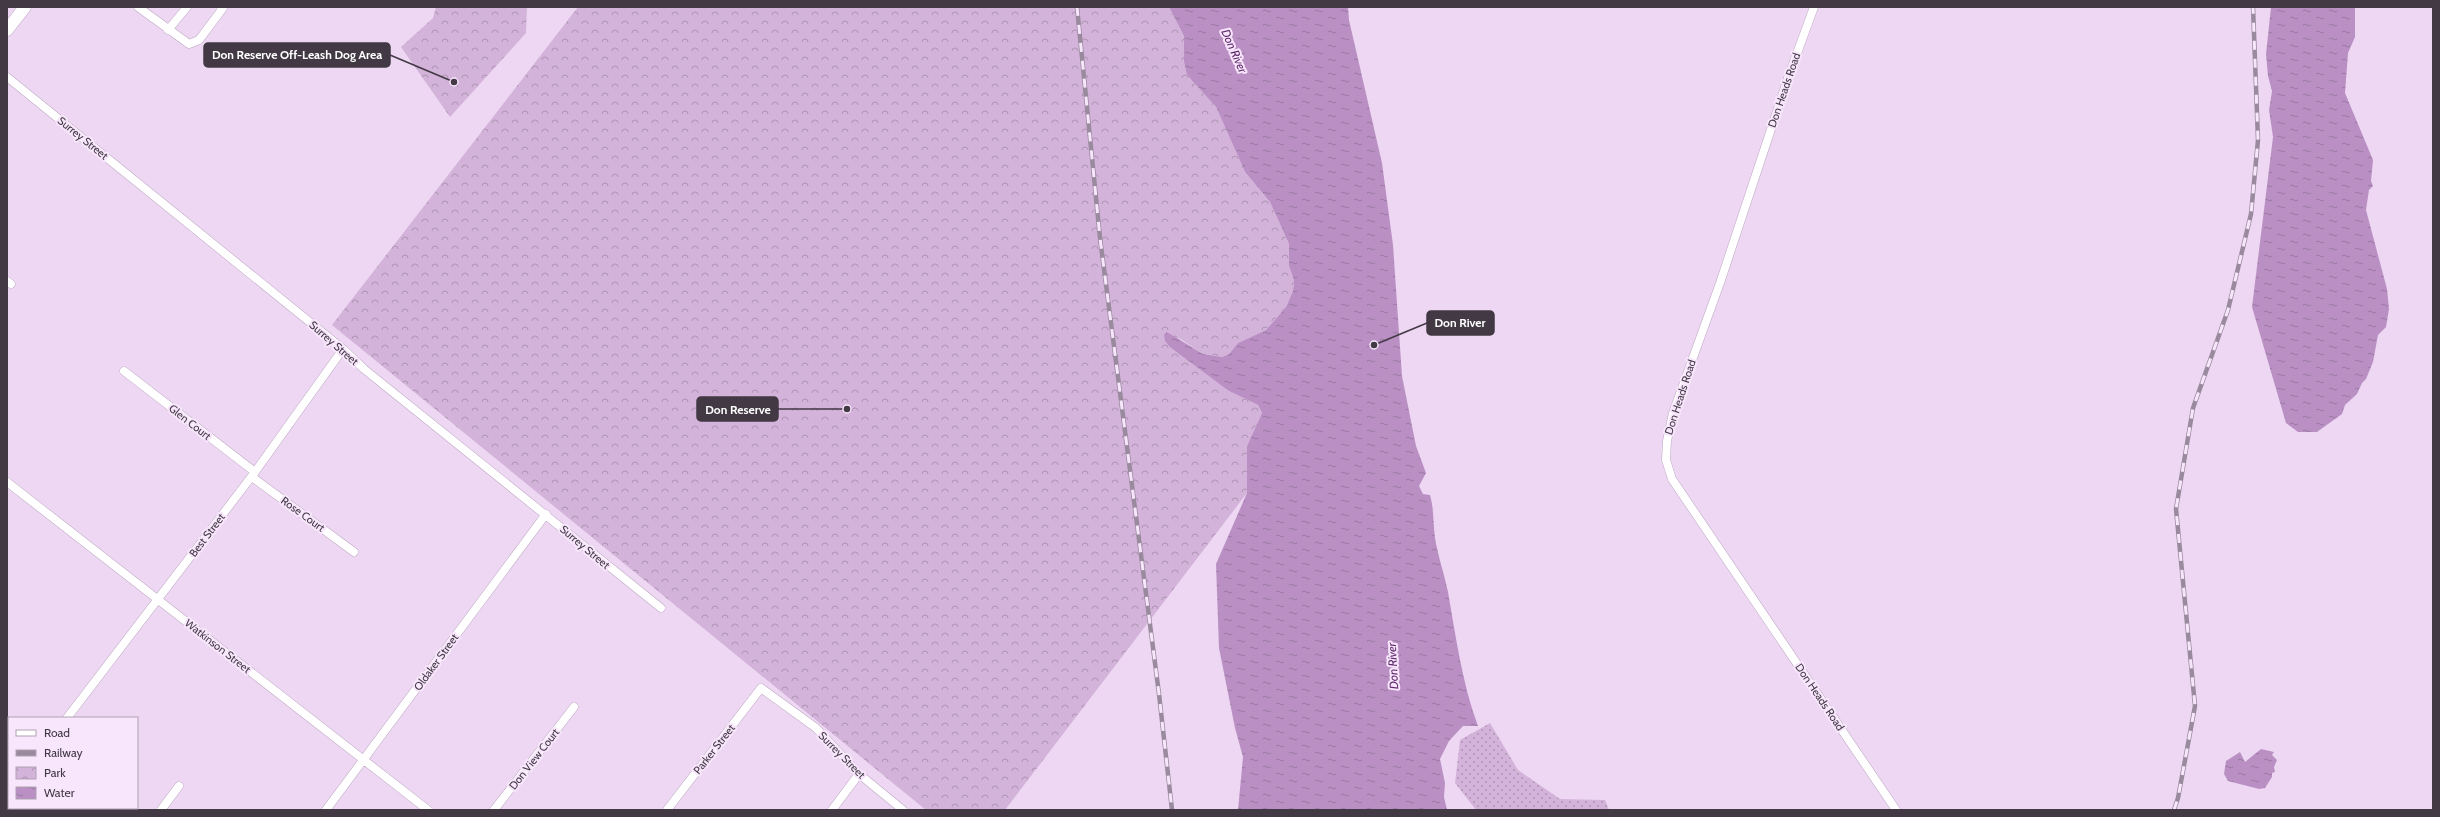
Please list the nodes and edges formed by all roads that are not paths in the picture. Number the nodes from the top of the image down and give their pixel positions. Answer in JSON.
{"nodes":[{"id":1,"x":25,"y":7,"type":"edge"},
{"id":2,"x":138,"y":7,"type":"edge"},
{"id":3,"x":187,"y":7,"type":"edge"},
{"id":4,"x":221,"y":7,"type":"edge"},
{"id":5,"x":1814,"y":7,"type":"edge"},
{"id":6,"x":7,"y":30,"type":"edge"},
{"id":7,"x":168,"y":30,"type":"junction"},
{"id":8,"x":7,"y":77,"type":"edge"},
{"id":9,"x":343,"y":349,"type":"junction"},
{"id":10,"x":124,"y":371,"type":"dead end"},
{"id":11,"x":253,"y":475,"type":"junction"},
{"id":12,"x":7,"y":482,"type":"edge"},
{"id":13,"x":546,"y":514,"type":"junction"},
{"id":14,"x":354,"y":552,"type":"dead end"},
{"id":15,"x":158,"y":600,"type":"junction"},
{"id":16,"x":661,"y":608,"type":"dead end"},
{"id":17,"x":761,"y":688,"type":"joint"},
{"id":18,"x":574,"y":708,"type":"dead end"},
{"id":19,"x":68,"y":717,"type":"edge"},
{"id":20,"x":365,"y":759,"type":"junction"},
{"id":21,"x":859,"y":774,"type":"junction"},
{"id":22,"x":179,"y":786,"type":"dead end"},
{"id":23,"x":161,"y":810,"type":"edge"},
{"id":24,"x":326,"y":810,"type":"edge"},
{"id":25,"x":428,"y":810,"type":"edge"},
{"id":26,"x":494,"y":810,"type":"edge"},
{"id":27,"x":667,"y":810,"type":"edge"},
{"id":28,"x":832,"y":810,"type":"edge"},
{"id":29,"x":903,"y":810,"type":"edge"},
{"id":30,"x":1896,"y":810,"type":"edge"}],
"edges":[{"from":1,"to":6,"type":"street"},
{"from":2,"to":7,"type":"street"},
{"from":3,"to":7,"type":"street"},
{"from":4,"to":7,"type":"street"},
{"from":5,"to":30,"type":"street","name":"Don Heads Road"},
{"from":8,"to":9,"type":"street","name":"Surrey Street"},
{"from":9,"to":11,"type":"street","name":"Best Street"},
{"from":9,"to":13,"type":"street","name":"Surrey Street"},
{"from":10,"to":11,"type":"street","name":"Glen Court"},
{"from":11,"to":14,"type":"street","name":"Rose Court"},
{"from":11,"to":15,"type":"street","name":"Best Street"},
{"from":12,"to":15,"type":"street","name":"Watkinson Street"},
{"from":13,"to":16,"type":"street","name":"Surrey Street"},
{"from":13,"to":20,"type":"street","name":"Oldaker Street"},
{"from":15,"to":19,"type":"street","name":"Best Street"},
{"from":15,"to":20,"type":"street","name":"Watkinson Street"},
{"from":17,"to":21,"type":"street","name":"Surrey Street"},
{"from":17,"to":27,"type":"street","name":"Parker Street"},
{"from":18,"to":26,"type":"street","name":"Don View Court"},
{"from":20,"to":24,"type":"street","name":"Oldaker Street"},
{"from":20,"to":25,"type":"street","name":"Watkinson Street"},
{"from":21,"to":28,"type":"street"},
{"from":21,"to":29,"type":"street","name":"Surrey Street"},
{"from":22,"to":23,"type":"street"}]}
